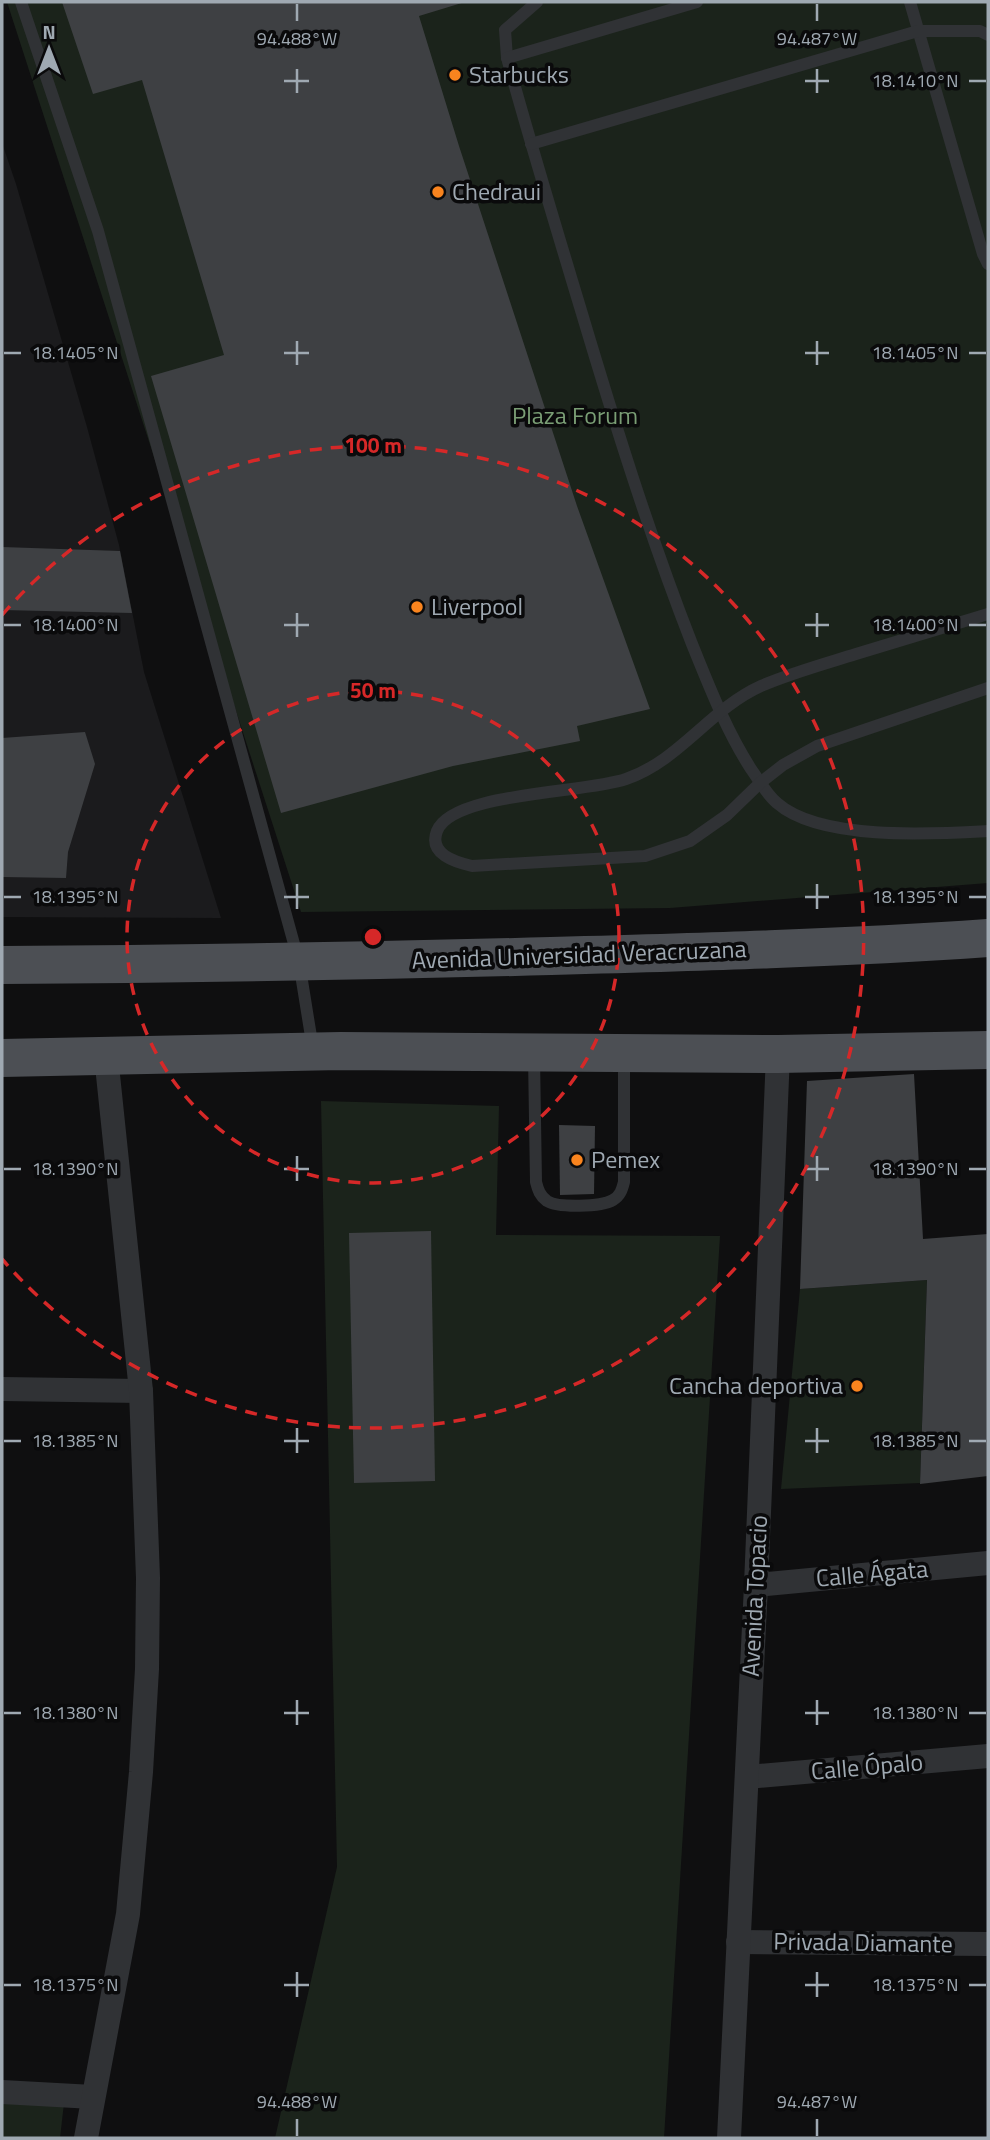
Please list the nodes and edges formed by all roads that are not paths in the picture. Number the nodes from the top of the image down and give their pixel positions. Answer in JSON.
{"nodes":[{"id":1,"x":21,"y":2,"type":"edge"},
{"id":2,"x":537,"y":2,"type":"edge"},
{"id":3,"x":697,"y":2,"type":"edge"},
{"id":4,"x":910,"y":2,"type":"edge"},
{"id":5,"x":918,"y":31,"type":"junction"},
{"id":6,"x":988,"y":35,"type":"edge"},
{"id":7,"x":507,"y":58,"type":"junction"},
{"id":8,"x":531,"y":144,"type":"junction"},
{"id":9,"x":988,"y":264,"type":"edge"},
{"id":10,"x":988,"y":614,"type":"edge"},
{"id":11,"x":988,"y":688,"type":"edge"},
{"id":12,"x":719,"y":711,"type":"junction"},
{"id":13,"x":760,"y":783,"type":"junction"},
{"id":14,"x":988,"y":831,"type":"edge"},
{"id":15,"x":988,"y":938,"type":"edge"},
{"id":16,"x":299,"y":962,"type":"junction"},
{"id":17,"x":2,"y":965,"type":"edge"},
{"id":18,"x":988,"y":1050,"type":"edge"},
{"id":19,"x":313,"y":1052,"type":"junction"},
{"id":20,"x":534,"y":1053,"type":"junction"},
{"id":21,"x":624,"y":1053,"type":"junction"},
{"id":22,"x":778,"y":1055,"type":"junction"},
{"id":23,"x":106,"y":1056,"type":"junction"},
{"id":24,"x":2,"y":1058,"type":"edge"},
{"id":25,"x":2,"y":1389,"type":"edge"},
{"id":26,"x":141,"y":1391,"type":"junction"},
{"id":27,"x":988,"y":1563,"type":"edge"},
{"id":28,"x":757,"y":1585,"type":"junction"},
{"id":29,"x":988,"y":1756,"type":"edge"},
{"id":30,"x":747,"y":1777,"type":"junction"},
{"id":31,"x":738,"y":1942,"type":"junction"},
{"id":32,"x":988,"y":1944,"type":"edge"},
{"id":33,"x":2,"y":2092,"type":"edge"},
{"id":34,"x":93,"y":2097,"type":"junction"},
{"id":35,"x":86,"y":2138,"type":"edge"},
{"id":36,"x":729,"y":2138,"type":"edge"}],
"edges":[{"from":1,"to":16,"type":"lane"},
{"from":2,"to":7,"type":"lane"},
{"from":3,"to":7,"type":"lane"},
{"from":4,"to":5,"type":"lane"},
{"from":5,"to":6,"type":"lane"},
{"from":5,"to":8,"type":"lane"},
{"from":5,"to":9,"type":"lane"},
{"from":7,"to":8,"type":"lane"},
{"from":8,"to":12,"type":"lane"},
{"from":10,"to":12,"type":"lane"},
{"from":11,"to":13,"type":"lane"},
{"from":12,"to":13,"type":"lane"},
{"from":12,"to":13,"type":"lane"},
{"from":13,"to":14,"type":"lane"},
{"from":15,"to":16,"type":"main road","name":"Avenida Universidad Veracruzana"},
{"from":16,"to":17,"type":"main road","name":"Avenida Universidad Veracruzana"},
{"from":16,"to":19,"type":"lane"},
{"from":18,"to":22,"type":"main road"},
{"from":19,"to":20,"type":"main road"},
{"from":19,"to":23,"type":"main road"},
{"from":20,"to":21,"type":"main road"},
{"from":20,"to":21,"type":"lane"},
{"from":21,"to":22,"type":"main road"},
{"from":22,"to":28,"type":"street","name":"Avenida Topacio"},
{"from":23,"to":24,"type":"main road"},
{"from":23,"to":26,"type":"street"},
{"from":25,"to":26,"type":"street"},
{"from":26,"to":34,"type":"street"},
{"from":27,"to":28,"type":"street","name":"Calle Ágata"},
{"from":28,"to":30,"type":"street","name":"Avenida Topacio"},
{"from":29,"to":30,"type":"street","name":"Calle Ópalo"},
{"from":30,"to":31,"type":"street","name":"Avenida Topacio"},
{"from":31,"to":32,"type":"street","name":"Privada Diamante"},
{"from":31,"to":36,"type":"street","name":"Avenida Topacio"},
{"from":33,"to":34,"type":"street"},
{"from":34,"to":35,"type":"street"}]}
